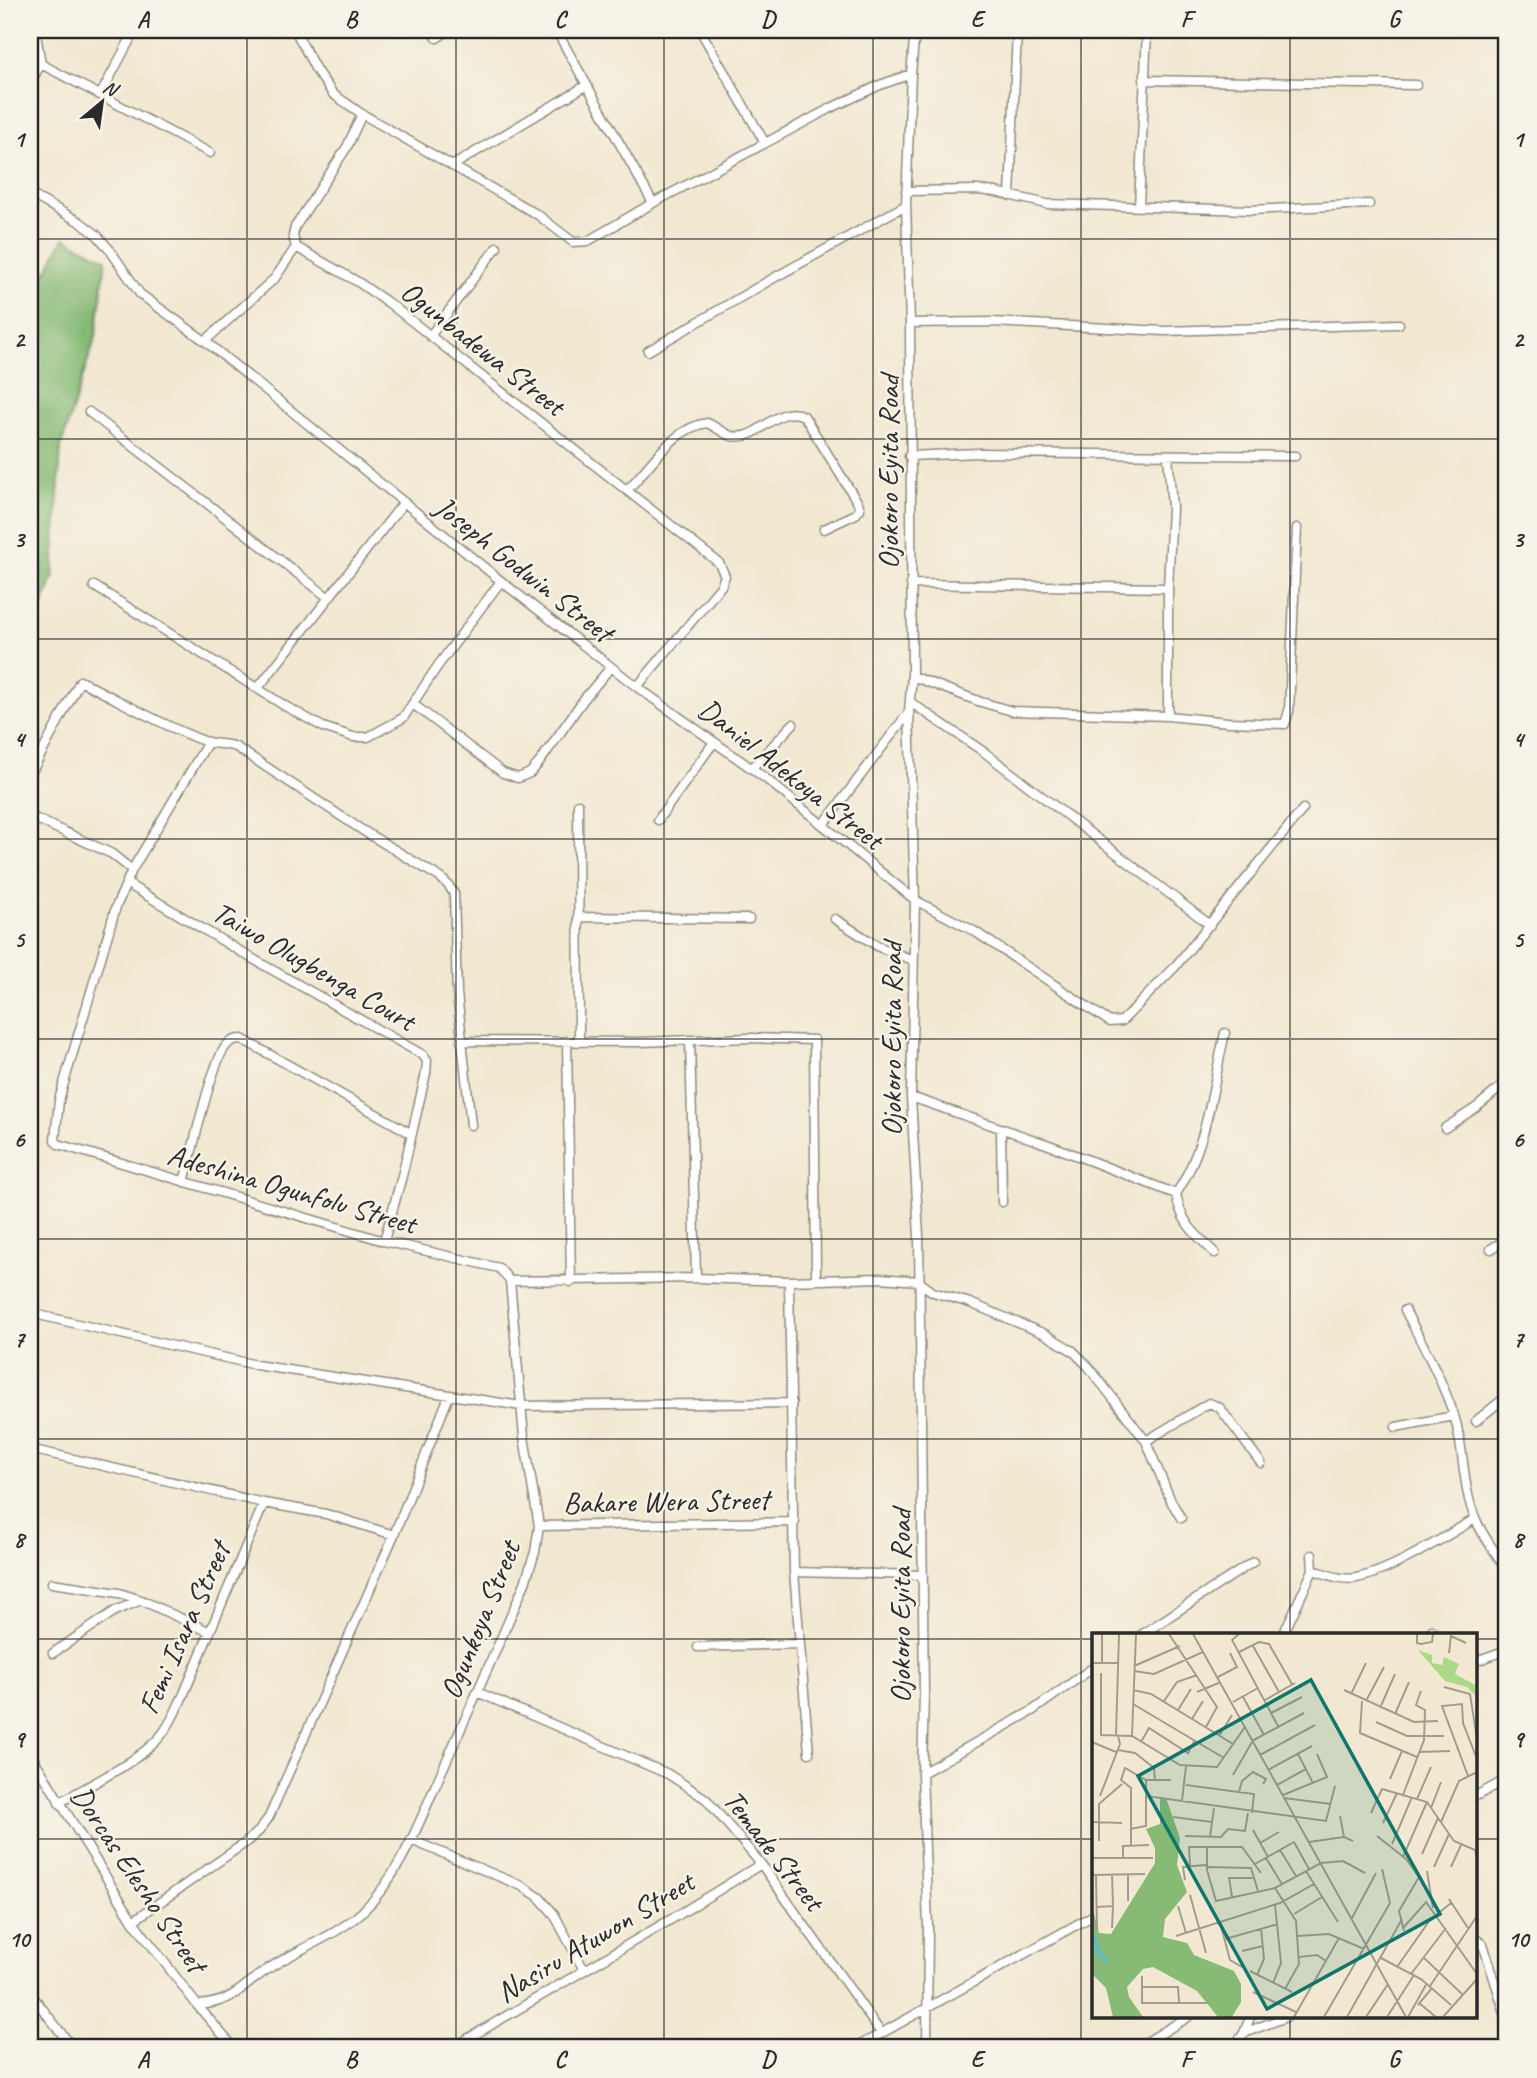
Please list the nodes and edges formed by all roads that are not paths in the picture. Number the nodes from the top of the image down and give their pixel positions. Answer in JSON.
{"nodes":[{"id":1,"x":135,"y":30,"type":"edge"},
{"id":2,"x":295,"y":30,"type":"edge"},
{"id":3,"x":430,"y":30,"type":"edge"},
{"id":4,"x":449,"y":30,"type":"edge"},
{"id":5,"x":556,"y":30,"type":"edge"},
{"id":6,"x":915,"y":30,"type":"edge"},
{"id":7,"x":1017,"y":30,"type":"edge"},
{"id":8,"x":1147,"y":30,"type":"edge"},
{"id":9,"x":704,"y":31,"type":"edge"},
{"id":10,"x":30,"y":32,"type":"edge"},
{"id":11,"x":41,"y":64,"type":"junction"},
{"id":12,"x":911,"y":74,"type":"junction"},
{"id":13,"x":1144,"y":80,"type":"junction"},
{"id":14,"x":30,"y":83,"type":"edge"},
{"id":15,"x":587,"y":85,"type":"junction"},
{"id":16,"x":1416,"y":85,"type":"dead end"},
{"id":17,"x":101,"y":94,"type":"junction"},
{"id":18,"x":362,"y":114,"type":"junction"},
{"id":19,"x":765,"y":143,"type":"junction"},
{"id":20,"x":211,"y":153,"type":"dead end"},
{"id":21,"x":452,"y":166,"type":"junction"},
{"id":22,"x":906,"y":191,"type":"junction"},
{"id":23,"x":30,"y":194,"type":"edge"},
{"id":24,"x":1010,"y":195,"type":"junction"},
{"id":25,"x":653,"y":203,"type":"junction"},
{"id":26,"x":1369,"y":204,"type":"dead end"},
{"id":27,"x":906,"y":205,"type":"junction"},
{"id":28,"x":1139,"y":206,"type":"junction"},
{"id":29,"x":296,"y":247,"type":"junction"},
{"id":30,"x":497,"y":247,"type":"dead end"},
{"id":31,"x":910,"y":323,"type":"junction"},
{"id":32,"x":1399,"y":324,"type":"dead end"},
{"id":33,"x":430,"y":336,"type":"junction"},
{"id":34,"x":205,"y":341,"type":"junction"},
{"id":35,"x":648,"y":351,"type":"dead end"},
{"id":36,"x":89,"y":412,"type":"dead end"},
{"id":37,"x":1168,"y":455,"type":"junction"},
{"id":38,"x":909,"y":456,"type":"junction"},
{"id":39,"x":1295,"y":456,"type":"dead end"},
{"id":40,"x":628,"y":489,"type":"junction"},
{"id":41,"x":404,"y":502,"type":"junction"},
{"id":42,"x":1297,"y":528,"type":"dead end"},
{"id":43,"x":824,"y":529,"type":"dead end"},
{"id":44,"x":501,"y":581,"type":"junction"},
{"id":45,"x":911,"y":584,"type":"junction"},
{"id":46,"x":94,"y":586,"type":"dead end"},
{"id":47,"x":1168,"y":588,"type":"junction"},
{"id":48,"x":329,"y":598,"type":"junction"},
{"id":49,"x":611,"y":667,"type":"junction"},
{"id":50,"x":912,"y":676,"type":"junction"},
{"id":51,"x":637,"y":687,"type":"junction"},
{"id":52,"x":258,"y":688,"type":"junction"},
{"id":53,"x":910,"y":702,"type":"junction"},
{"id":54,"x":413,"y":704,"type":"junction"},
{"id":55,"x":909,"y":712,"type":"junction"},
{"id":56,"x":1168,"y":716,"type":"junction"},
{"id":57,"x":793,"y":724,"type":"dead end"},
{"id":58,"x":208,"y":742,"type":"junction"},
{"id":59,"x":713,"y":742,"type":"junction"},
{"id":60,"x":752,"y":768,"type":"junction"},
{"id":61,"x":30,"y":775,"type":"edge"},
{"id":62,"x":578,"y":804,"type":"dead end"},
{"id":63,"x":1303,"y":809,"type":"dead end"},
{"id":64,"x":30,"y":816,"type":"edge"},
{"id":65,"x":658,"y":820,"type":"dead end"},
{"id":66,"x":823,"y":825,"type":"junction"},
{"id":67,"x":132,"y":870,"type":"junction"},
{"id":68,"x":126,"y":883,"type":"junction"},
{"id":69,"x":915,"y":900,"type":"junction"},
{"id":70,"x":580,"y":917,"type":"junction"},
{"id":71,"x":749,"y":919,"type":"dead end"},
{"id":72,"x":835,"y":919,"type":"dead end"},
{"id":73,"x":1210,"y":925,"type":"junction"},
{"id":74,"x":913,"y":960,"type":"junction"},
{"id":75,"x":1225,"y":1033,"type":"dead end"},
{"id":76,"x":690,"y":1040,"type":"junction"},
{"id":77,"x":461,"y":1041,"type":"junction"},
{"id":78,"x":567,"y":1041,"type":"junction"},
{"id":79,"x":579,"y":1041,"type":"junction"},
{"id":80,"x":1507,"y":1082,"type":"edge"},
{"id":81,"x":911,"y":1097,"type":"junction"},
{"id":82,"x":471,"y":1125,"type":"dead end"},
{"id":83,"x":1445,"y":1128,"type":"dead end"},
{"id":84,"x":1001,"y":1129,"type":"junction"},
{"id":85,"x":412,"y":1134,"type":"junction"},
{"id":86,"x":184,"y":1182,"type":"junction"},
{"id":87,"x":1176,"y":1194,"type":"junction"},
{"id":88,"x":1002,"y":1202,"type":"dead end"},
{"id":89,"x":1507,"y":1239,"type":"edge"},
{"id":90,"x":384,"y":1241,"type":"junction"},
{"id":91,"x":1491,"y":1250,"type":"dead end"},
{"id":92,"x":1215,"y":1253,"type":"dead end"},
{"id":93,"x":696,"y":1278,"type":"junction"},
{"id":94,"x":816,"y":1279,"type":"junction"},
{"id":95,"x":510,"y":1281,"type":"junction"},
{"id":96,"x":789,"y":1281,"type":"junction"},
{"id":97,"x":918,"y":1281,"type":"junction"},
{"id":98,"x":571,"y":1282,"type":"junction"},
{"id":99,"x":1405,"y":1310,"type":"dead end"},
{"id":100,"x":30,"y":1313,"type":"edge"},
{"id":101,"x":449,"y":1396,"type":"junction"},
{"id":102,"x":1507,"y":1396,"type":"edge"},
{"id":103,"x":792,"y":1403,"type":"junction"},
{"id":104,"x":521,"y":1406,"type":"junction"},
{"id":105,"x":1454,"y":1416,"type":"junction"},
{"id":106,"x":1476,"y":1421,"type":"dead end"},
{"id":107,"x":1396,"y":1427,"type":"dead end"},
{"id":108,"x":1146,"y":1441,"type":"junction"},
{"id":109,"x":30,"y":1449,"type":"edge"},
{"id":110,"x":1261,"y":1463,"type":"dead end"},
{"id":111,"x":264,"y":1503,"type":"junction"},
{"id":112,"x":1181,"y":1518,"type":"dead end"},
{"id":113,"x":1475,"y":1519,"type":"junction"},
{"id":114,"x":794,"y":1522,"type":"junction"},
{"id":115,"x":539,"y":1526,"type":"junction"},
{"id":116,"x":394,"y":1535,"type":"junction"},
{"id":117,"x":1507,"y":1550,"type":"edge"},
{"id":118,"x":1312,"y":1555,"type":"dead end"},
{"id":119,"x":1499,"y":1556,"type":"junction"},
{"id":120,"x":1253,"y":1562,"type":"dead end"},
{"id":121,"x":1313,"y":1570,"type":"junction"},
{"id":122,"x":1507,"y":1571,"type":"edge"},
{"id":123,"x":794,"y":1572,"type":"junction"},
{"id":124,"x":921,"y":1575,"type":"junction"},
{"id":125,"x":52,"y":1583,"type":"dead end"},
{"id":126,"x":141,"y":1600,"type":"junction"},
{"id":127,"x":211,"y":1632,"type":"junction"},
{"id":128,"x":1144,"y":1633,"type":"edge"},
{"id":129,"x":1284,"y":1633,"type":"edge"},
{"id":130,"x":800,"y":1644,"type":"junction"},
{"id":131,"x":698,"y":1647,"type":"dead end"},
{"id":132,"x":1507,"y":1650,"type":"edge"},
{"id":133,"x":53,"y":1653,"type":"dead end"},
{"id":134,"x":1478,"y":1660,"type":"edge"},
{"id":135,"x":1092,"y":1668,"type":"edge"},
{"id":136,"x":477,"y":1692,"type":"junction"},
{"id":137,"x":30,"y":1753,"type":"edge"},
{"id":138,"x":809,"y":1753,"type":"dead end"},
{"id":139,"x":922,"y":1773,"type":"junction"},
{"id":140,"x":1507,"y":1779,"type":"edge"},
{"id":141,"x":1478,"y":1795,"type":"edge"},
{"id":142,"x":59,"y":1803,"type":"junction"},
{"id":143,"x":411,"y":1840,"type":"junction"},
{"id":144,"x":761,"y":1864,"type":"junction"},
{"id":145,"x":1092,"y":1916,"type":"edge"},
{"id":146,"x":133,"y":1921,"type":"junction"},
{"id":147,"x":1478,"y":1940,"type":"edge"},
{"id":148,"x":584,"y":1970,"type":"junction"},
{"id":149,"x":30,"y":1993,"type":"edge"},
{"id":150,"x":197,"y":2006,"type":"junction"},
{"id":151,"x":928,"y":2009,"type":"junction"},
{"id":152,"x":1186,"y":2018,"type":"edge"},
{"id":153,"x":1250,"y":2018,"type":"edge"},
{"id":154,"x":1283,"y":2018,"type":"edge"},
{"id":155,"x":1507,"y":2019,"type":"edge"},
{"id":156,"x":881,"y":2033,"type":"junction"},
{"id":157,"x":1244,"y":2033,"type":"junction"},
{"id":158,"x":73,"y":2048,"type":"edge"},
{"id":159,"x":234,"y":2048,"type":"edge"},
{"id":160,"x":452,"y":2048,"type":"edge"},
{"id":161,"x":855,"y":2048,"type":"edge"},
{"id":162,"x":927,"y":2048,"type":"edge"},
{"id":163,"x":1137,"y":2048,"type":"edge"},
{"id":164,"x":1233,"y":2048,"type":"edge"}],
"edges":[{"from":1,"to":17,"type":"street"},
{"from":2,"to":18,"type":"street"},
{"from":3,"to":4,"type":"street"},
{"from":5,"to":15,"type":"street"},
{"from":6,"to":12,"type":"street","name":"Ojokoro Eyita Road"},
{"from":7,"to":24,"type":"street"},
{"from":8,"to":13,"type":"street"},
{"from":9,"to":19,"type":"street"},
{"from":10,"to":11,"type":"street"},
{"from":11,"to":14,"type":"street"},
{"from":11,"to":17,"type":"street"},
{"from":12,"to":19,"type":"street"},
{"from":12,"to":22,"type":"street","name":"Ojokoro Eyita Road"},
{"from":13,"to":16,"type":"street"},
{"from":13,"to":28,"type":"street"},
{"from":15,"to":21,"type":"street"},
{"from":15,"to":25,"type":"street"},
{"from":17,"to":20,"type":"street"},
{"from":18,"to":21,"type":"street"},
{"from":18,"to":29,"type":"street"},
{"from":19,"to":25,"type":"street"},
{"from":21,"to":25,"type":"street"},
{"from":22,"to":24,"type":"street"},
{"from":22,"to":27,"type":"street","name":"Ojokoro Eyita Road"},
{"from":23,"to":34,"type":"street"},
{"from":24,"to":28,"type":"street"},
{"from":26,"to":28,"type":"street"},
{"from":27,"to":31,"type":"street","name":"Ojokoro Eyita Road"},
{"from":27,"to":35,"type":"street"},
{"from":29,"to":33,"type":"street","name":"Ogunbadewa Street"},
{"from":29,"to":34,"type":"street"},
{"from":30,"to":33,"type":"street"},
{"from":31,"to":32,"type":"street"},
{"from":31,"to":38,"type":"street","name":"Ojokoro Eyita Road"},
{"from":33,"to":40,"type":"street","name":"Ogunbadewa Street"},
{"from":34,"to":41,"type":"street"},
{"from":36,"to":48,"type":"street"},
{"from":37,"to":38,"type":"street"},
{"from":37,"to":39,"type":"street"},
{"from":37,"to":47,"type":"street"},
{"from":38,"to":45,"type":"street","name":"Ojokoro Eyita Road"},
{"from":40,"to":43,"type":"street"},
{"from":40,"to":51,"type":"street","name":"Ogunbadewa Street"},
{"from":41,"to":44,"type":"street","name":"Joseph Godwin Street"},
{"from":41,"to":48,"type":"street","name":"Joseph Godwin Street"},
{"from":42,"to":56,"type":"street"},
{"from":44,"to":49,"type":"street","name":"Joseph Godwin Street"},
{"from":44,"to":54,"type":"street"},
{"from":45,"to":47,"type":"street"},
{"from":45,"to":50,"type":"street","name":"Ojokoro Eyita Road"},
{"from":46,"to":52,"type":"street"},
{"from":47,"to":56,"type":"street"},
{"from":48,"to":52,"type":"street","name":"Joseph Godwin Street"},
{"from":49,"to":51,"type":"street","name":"Joseph Godwin Street"},
{"from":49,"to":54,"type":"street"},
{"from":50,"to":53,"type":"street","name":"Ojokoro Eyita Road"},
{"from":50,"to":56,"type":"street"},
{"from":51,"to":59,"type":"street","name":"Daniel Adekoya Street"},
{"from":52,"to":54,"type":"street"},
{"from":53,"to":55,"type":"street","name":"Ojokoro Eyita Road"},
{"from":53,"to":73,"type":"street"},
{"from":55,"to":66,"type":"street"},
{"from":55,"to":69,"type":"street","name":"Ojokoro Eyita Road"},
{"from":57,"to":60,"type":"street"},
{"from":58,"to":61,"type":"street"},
{"from":58,"to":67,"type":"street"},
{"from":58,"to":77,"type":"street"},
{"from":59,"to":60,"type":"street","name":"Daniel Adekoya Street"},
{"from":59,"to":65,"type":"street"},
{"from":60,"to":66,"type":"street","name":"Daniel Adekoya Street"},
{"from":62,"to":70,"type":"street"},
{"from":63,"to":73,"type":"street"},
{"from":64,"to":67,"type":"street"},
{"from":66,"to":69,"type":"street","name":"Daniel Adekoya Street"},
{"from":67,"to":68,"type":"street"},
{"from":68,"to":85,"type":"street","name":"Taiwo Olugbenga Court"},
{"from":68,"to":86,"type":"street","name":"Adeshina Ogunfolu Street"},
{"from":69,"to":73,"type":"street","name":"Daniel Adekoya Street"},
{"from":69,"to":74,"type":"street","name":"Ojokoro Eyita Road"},
{"from":70,"to":71,"type":"street"},
{"from":70,"to":79,"type":"street"},
{"from":72,"to":74,"type":"street"},
{"from":74,"to":81,"type":"street","name":"Ojokoro Eyita Road"},
{"from":75,"to":87,"type":"street"},
{"from":76,"to":79,"type":"street"},
{"from":76,"to":93,"type":"street"},
{"from":76,"to":94,"type":"street"},
{"from":77,"to":78,"type":"street"},
{"from":77,"to":82,"type":"street"},
{"from":78,"to":79,"type":"street"},
{"from":78,"to":98,"type":"street"},
{"from":80,"to":83,"type":"street"},
{"from":81,"to":84,"type":"street"},
{"from":81,"to":97,"type":"street","name":"Ojokoro Eyita Road"},
{"from":84,"to":87,"type":"street"},
{"from":84,"to":88,"type":"street"},
{"from":85,"to":86,"type":"street"},
{"from":85,"to":90,"type":"street","name":"Taiwo Olugbenga Court"},
{"from":86,"to":90,"type":"street","name":"Adeshina Ogunfolu Street"},
{"from":87,"to":92,"type":"street"},
{"from":89,"to":91,"type":"street"},
{"from":90,"to":95,"type":"street","name":"Adeshina Ogunfolu Street"},
{"from":93,"to":96,"type":"street"},
{"from":93,"to":98,"type":"street"},
{"from":94,"to":96,"type":"street"},
{"from":94,"to":97,"type":"street"},
{"from":95,"to":98,"type":"street"},
{"from":95,"to":104,"type":"street","name":"Ogunkoya Street"},
{"from":96,"to":103,"type":"street"},
{"from":97,"to":108,"type":"street"},
{"from":97,"to":124,"type":"street","name":"Ojokoro Eyita Road"},
{"from":99,"to":105,"type":"street"},
{"from":100,"to":101,"type":"street"},
{"from":101,"to":104,"type":"street"},
{"from":101,"to":116,"type":"street"},
{"from":102,"to":106,"type":"street"},
{"from":103,"to":104,"type":"street"},
{"from":103,"to":114,"type":"street"},
{"from":104,"to":115,"type":"street","name":"Ogunkoya Street"},
{"from":105,"to":107,"type":"street"},
{"from":105,"to":113,"type":"street"},
{"from":108,"to":110,"type":"street"},
{"from":108,"to":112,"type":"street"},
{"from":109,"to":111,"type":"street"},
{"from":111,"to":116,"type":"street"},
{"from":111,"to":127,"type":"street","name":"Femi Isara Street"},
{"from":113,"to":119,"type":"street"},
{"from":113,"to":121,"type":"street"},
{"from":114,"to":115,"type":"street","name":"Bakare Wera Street"},
{"from":114,"to":123,"type":"street"},
{"from":115,"to":136,"type":"street","name":"Ogunkoya Street"},
{"from":116,"to":146,"type":"street"},
{"from":117,"to":119,"type":"street"},
{"from":118,"to":121,"type":"street"},
{"from":119,"to":122,"type":"street"},
{"from":120,"to":128,"type":"street"},
{"from":121,"to":129,"type":"street"},
{"from":123,"to":124,"type":"street"},
{"from":123,"to":130,"type":"street"},
{"from":124,"to":139,"type":"street","name":"Ojokoro Eyita Road"},
{"from":125,"to":126,"type":"street"},
{"from":126,"to":127,"type":"street"},
{"from":126,"to":133,"type":"street"},
{"from":127,"to":142,"type":"street","name":"Femi Isara Street"},
{"from":130,"to":131,"type":"street"},
{"from":130,"to":138,"type":"street"},
{"from":132,"to":134,"type":"street"},
{"from":135,"to":139,"type":"street"},
{"from":136,"to":143,"type":"street","name":"Ogunkoya Street"},
{"from":136,"to":144,"type":"street","name":"Temade Street"},
{"from":137,"to":142,"type":"street","name":"Dorcas Elesho Street"},
{"from":139,"to":151,"type":"street","name":"Ojokoro Eyita Road"},
{"from":140,"to":141,"type":"street"},
{"from":142,"to":146,"type":"street","name":"Dorcas Elesho Street"},
{"from":143,"to":148,"type":"street"},
{"from":143,"to":150,"type":"street","name":"Dorcas Elesho Street"},
{"from":144,"to":148,"type":"street","name":"Nasiru Atuwon Street"},
{"from":144,"to":156,"type":"street","name":"Temade Street"},
{"from":145,"to":151,"type":"street"},
{"from":146,"to":150,"type":"street","name":"Dorcas Elesho Street"},
{"from":147,"to":155,"type":"street"},
{"from":148,"to":160,"type":"street","name":"Nasiru Atuwon Street"},
{"from":149,"to":158,"type":"street"},
{"from":150,"to":159,"type":"street"},
{"from":151,"to":156,"type":"street"},
{"from":151,"to":162,"type":"street","name":"Ojokoro Eyita Road"},
{"from":152,"to":163,"type":"street"},
{"from":153,"to":157,"type":"street"},
{"from":154,"to":157,"type":"street"},
{"from":156,"to":161,"type":"street"},
{"from":157,"to":164,"type":"street"}]}
